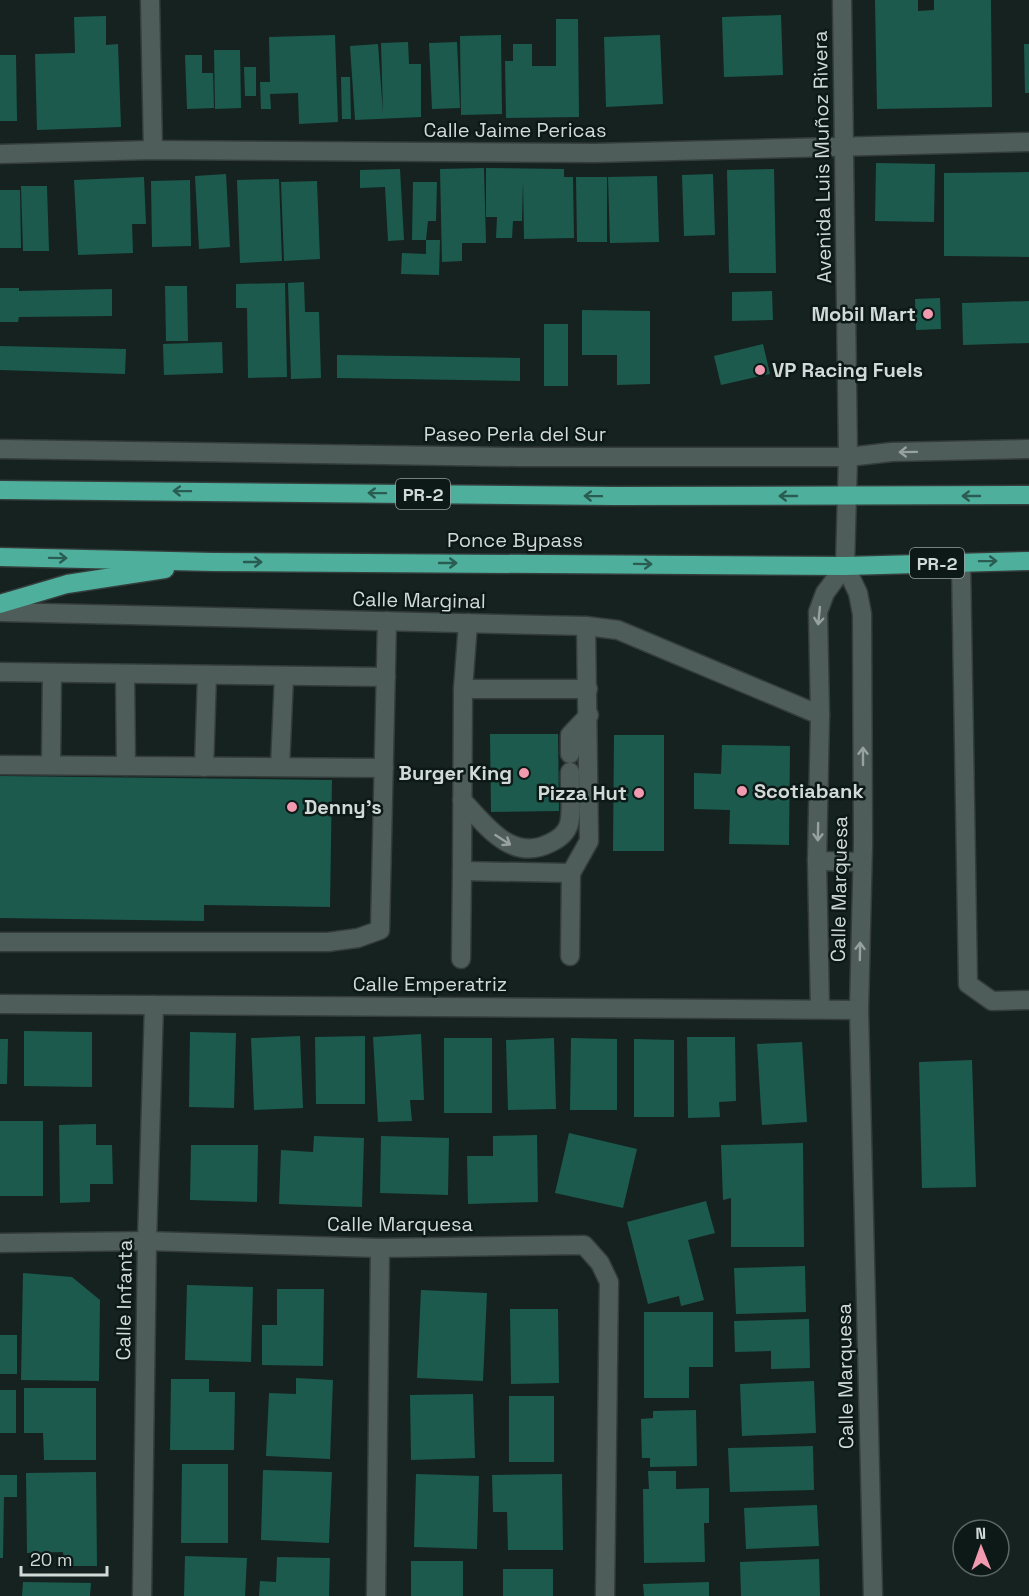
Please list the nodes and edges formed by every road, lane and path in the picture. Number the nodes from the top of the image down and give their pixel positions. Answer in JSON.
{"nodes":[{"id":1,"x":150,"y":0,"type":"edge"},
{"id":2,"x":842,"y":0,"type":"edge"},
{"id":3,"x":1029,"y":142,"type":"edge"},
{"id":4,"x":845,"y":147,"type":"junction"},
{"id":5,"x":153,"y":150,"type":"junction"},
{"id":6,"x":0,"y":154,"type":"edge"},
{"id":7,"x":1029,"y":449,"type":"edge"},
{"id":8,"x":0,"y":450,"type":"edge"},
{"id":9,"x":848,"y":457,"type":"junction"},
{"id":10,"x":0,"y":490,"type":"edge"},
{"id":11,"x":1029,"y":495,"type":"edge"},
{"id":12,"x":847,"y":497,"type":"junction"},
{"id":13,"x":0,"y":557,"type":"edge"},
{"id":14,"x":1029,"y":561,"type":"edge"},
{"id":15,"x":213,"y":562,"type":"junction"},
{"id":16,"x":961,"y":562,"type":"junction"},
{"id":17,"x":845,"y":566,"type":"junction"},
{"id":18,"x":0,"y":604,"type":"edge"},
{"id":19,"x":0,"y":612,"type":"edge"},
{"id":20,"x":387,"y":621,"type":"junction"},
{"id":21,"x":468,"y":623,"type":"junction"},
{"id":22,"x":586,"y":626,"type":"junction"},
{"id":23,"x":0,"y":672,"type":"edge"},
{"id":24,"x":52,"y":673,"type":"junction"},
{"id":25,"x":126,"y":674,"type":"junction"},
{"id":26,"x":207,"y":675,"type":"junction"},
{"id":27,"x":284,"y":677,"type":"junction"},
{"id":28,"x":386,"y":678,"type":"junction"},
{"id":29,"x":463,"y":689,"type":"junction"},
{"id":30,"x":588,"y":689,"type":"junction"},
{"id":31,"x":589,"y":715,"type":"junction"},
{"id":32,"x":820,"y":715,"type":"junction"},
{"id":33,"x":570,"y":754,"type":"dead end"},
{"id":34,"x":0,"y":765,"type":"edge"},
{"id":35,"x":51,"y":765,"type":"junction"},
{"id":36,"x":126,"y":766,"type":"junction"},
{"id":37,"x":204,"y":767,"type":"junction"},
{"id":38,"x":280,"y":767,"type":"junction"},
{"id":39,"x":384,"y":768,"type":"junction"},
{"id":40,"x":570,"y":772,"type":"dead end"},
{"id":41,"x":462,"y":800,"type":"junction"},
{"id":42,"x":817,"y":861,"type":"junction"},
{"id":43,"x":862,"y":862,"type":"junction"},
{"id":44,"x":462,"y":871,"type":"junction"},
{"id":45,"x":571,"y":873,"type":"junction"},
{"id":46,"x":0,"y":942,"type":"edge"},
{"id":47,"x":570,"y":956,"type":"dead end"},
{"id":48,"x":461,"y":959,"type":"dead end"},
{"id":49,"x":1029,"y":1000,"type":"edge"},
{"id":50,"x":0,"y":1004,"type":"edge"},
{"id":51,"x":154,"y":1005,"type":"junction"},
{"id":52,"x":820,"y":1009,"type":"junction"},
{"id":53,"x":859,"y":1010,"type":"junction"},
{"id":54,"x":147,"y":1241,"type":"junction"},
{"id":55,"x":0,"y":1244,"type":"edge"},
{"id":56,"x":380,"y":1248,"type":"junction"},
{"id":57,"x":142,"y":1596,"type":"edge"},
{"id":58,"x":376,"y":1596,"type":"edge"},
{"id":59,"x":605,"y":1596,"type":"edge"},
{"id":60,"x":873,"y":1596,"type":"edge"}],
"edges":[{"from":1,"to":5,"type":"street"},
{"from":2,"to":4,"type":"street","name":"Avenida Luis Muñoz Rivera"},
{"from":3,"to":4,"type":"street","name":"Calle Jaime Pericas"},
{"from":4,"to":5,"type":"street","name":"Calle Jaime Pericas"},
{"from":4,"to":9,"type":"street","name":"Avenida Luis Muñoz Rivera"},
{"from":5,"to":6,"type":"street","name":"Calle Jaime Pericas"},
{"from":7,"to":9,"type":"street","name":"Paseo Perla del Sur","one_way":true},
{"from":8,"to":9,"type":"street","name":"Paseo Perla del Sur"},
{"from":9,"to":12,"type":"street","name":"Avenida Luis Muñoz Rivera"},
{"from":12,"to":10,"type":"highway","number":"PR-2","one_way":true},
{"from":11,"to":12,"type":"highway","number":"PR-2","one_way":true},
{"from":12,"to":17,"type":"street","name":"Avenida Luis Muñoz Rivera"},
{"from":13,"to":15,"type":"highway","name":"Ponce Bypass","number":"PR-2","one_way":true},
{"from":16,"to":14,"type":"highway","name":"Ponce Bypass","number":"PR-2","one_way":true},
{"from":15,"to":17,"type":"highway","name":"Ponce Bypass","number":"PR-2","one_way":true},
{"from":15,"to":18,"type":"highway"},
{"from":16,"to":17,"type":"highway","name":"Ponce Bypass","number":"PR-2"},
{"from":16,"to":49,"type":"street"},
{"from":17,"to":32,"type":"street","name":"Calle Marquesa","one_way":true},
{"from":43,"to":17,"type":"street","name":"Calle Marquesa","one_way":true},
{"from":19,"to":20,"type":"street","name":"Calle Marginal"},
{"from":20,"to":21,"type":"street","name":"Calle Marginal"},
{"from":20,"to":28,"type":"street"},
{"from":21,"to":22,"type":"street","name":"Calle Marginal"},
{"from":21,"to":29,"type":"street"},
{"from":22,"to":30,"type":"street"},
{"from":22,"to":32,"type":"street","name":"Calle Marginal"},
{"from":23,"to":24,"type":"street"},
{"from":24,"to":25,"type":"street"},
{"from":24,"to":35,"type":"street"},
{"from":25,"to":26,"type":"street"},
{"from":25,"to":36,"type":"street"},
{"from":26,"to":27,"type":"street"},
{"from":26,"to":37,"type":"street"},
{"from":27,"to":28,"type":"street"},
{"from":27,"to":38,"type":"street"},
{"from":28,"to":39,"type":"street"},
{"from":29,"to":30,"type":"street"},
{"from":29,"to":41,"type":"street"},
{"from":30,"to":31,"type":"street"},
{"from":31,"to":33,"type":"street"},
{"from":31,"to":45,"type":"street"},
{"from":32,"to":42,"type":"street","name":"Calle Marquesa","one_way":true},
{"from":34,"to":35,"type":"street"},
{"from":35,"to":36,"type":"street"},
{"from":36,"to":37,"type":"street"},
{"from":37,"to":38,"type":"street"},
{"from":38,"to":39,"type":"street"},
{"from":39,"to":46,"type":"street"},
{"from":41,"to":40,"type":"street","one_way":true},
{"from":41,"to":44,"type":"street"},
{"from":42,"to":43,"type":"street"},
{"from":42,"to":52,"type":"street","name":"Calle Marquesa"},
{"from":53,"to":43,"type":"street","name":"Calle Marquesa","one_way":true},
{"from":44,"to":45,"type":"street"},
{"from":44,"to":48,"type":"street"},
{"from":45,"to":47,"type":"street"},
{"from":50,"to":51,"type":"street","name":"Calle Emperatriz"},
{"from":51,"to":52,"type":"street","name":"Calle Emperatriz"},
{"from":51,"to":54,"type":"street","name":"Calle Infanta"},
{"from":52,"to":53,"type":"street","name":"Calle Emperatriz"},
{"from":53,"to":60,"type":"street","name":"Calle Marquesa"},
{"from":54,"to":55,"type":"street","name":"Calle Marquesa"},
{"from":54,"to":56,"type":"street","name":"Calle Marquesa"},
{"from":54,"to":57,"type":"street","name":"Calle Infanta"},
{"from":56,"to":58,"type":"street"},
{"from":56,"to":59,"type":"street","name":"Calle Marquesa"}]}
